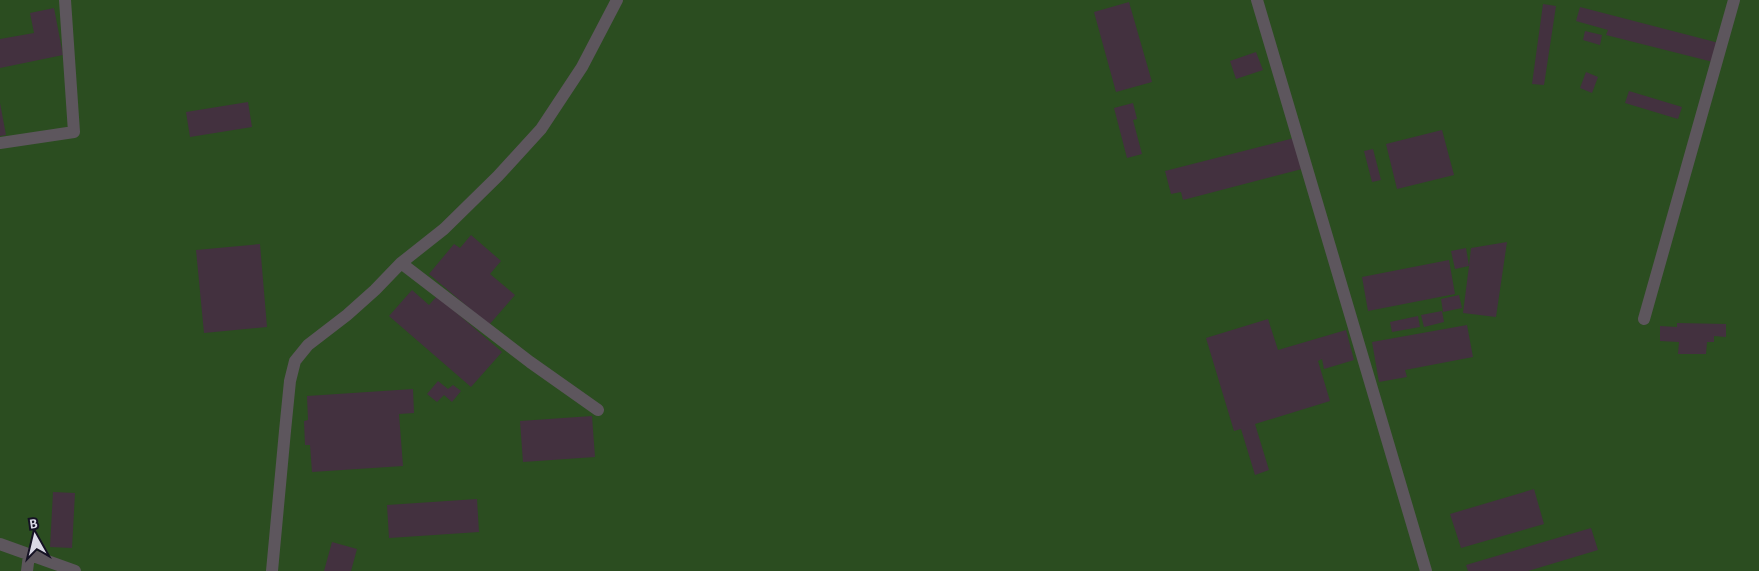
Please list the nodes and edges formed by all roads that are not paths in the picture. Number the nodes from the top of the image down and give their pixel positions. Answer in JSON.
{"nodes":[{"id":1,"x":65,"y":0,"type":"edge"},
{"id":2,"x":617,"y":0,"type":"edge"},
{"id":3,"x":1257,"y":0,"type":"edge"},
{"id":4,"x":1734,"y":0,"type":"edge"},
{"id":5,"x":0,"y":143,"type":"edge"},
{"id":6,"x":401,"y":263,"type":"junction"},
{"id":7,"x":1644,"y":319,"type":"dead end"},
{"id":8,"x":598,"y":410,"type":"dead end"},
{"id":9,"x":0,"y":544,"type":"edge"},
{"id":10,"x":29,"y":554,"type":"junction"},
{"id":11,"x":28,"y":571,"type":"edge"},
{"id":12,"x":75,"y":571,"type":"edge"},
{"id":13,"x":272,"y":571,"type":"edge"},
{"id":14,"x":1426,"y":571,"type":"edge"}],
"edges":[{"from":1,"to":5,"type":"street"},
{"from":2,"to":6,"type":"street"},
{"from":3,"to":14,"type":"street"},
{"from":4,"to":7,"type":"street"},
{"from":6,"to":8,"type":"street"},
{"from":6,"to":13,"type":"street"},
{"from":9,"to":10,"type":"street"},
{"from":10,"to":11,"type":"street"},
{"from":10,"to":12,"type":"street"}]}
